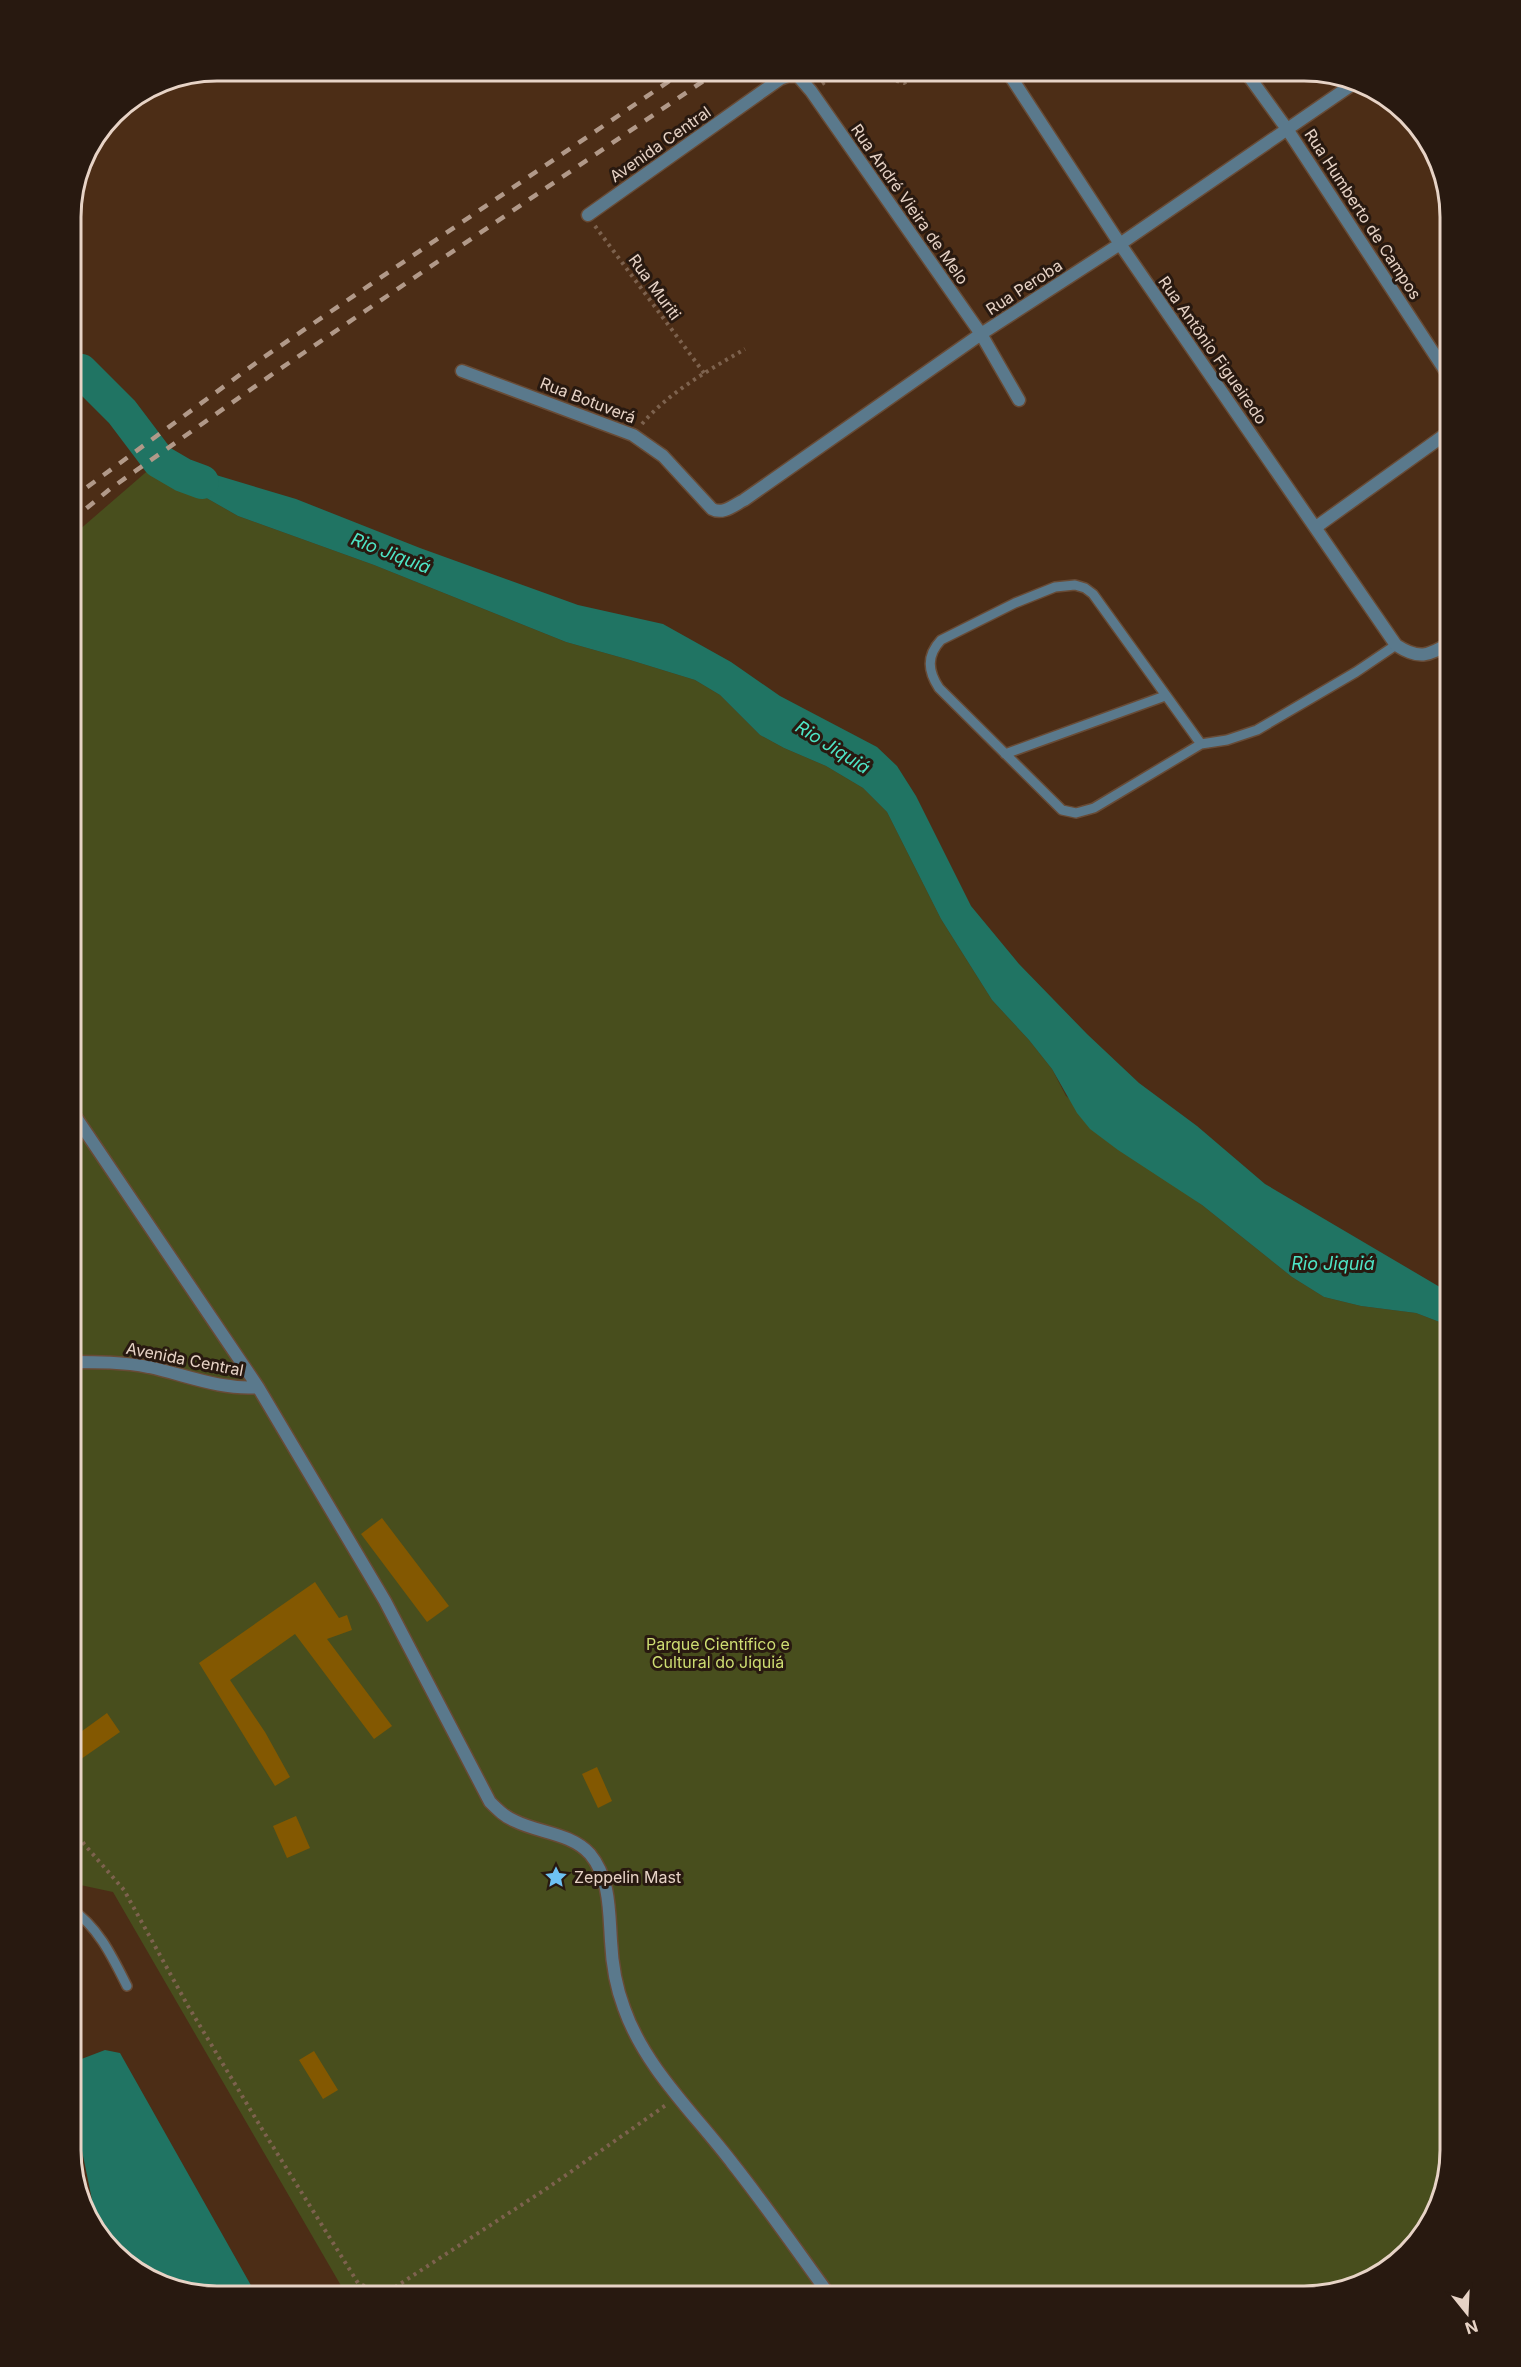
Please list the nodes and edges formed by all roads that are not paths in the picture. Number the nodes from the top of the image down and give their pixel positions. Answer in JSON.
{"nodes":[{"id":1,"x":777,"y":81,"type":"edge"},
{"id":2,"x":802,"y":81,"type":"edge"},
{"id":3,"x":1014,"y":81,"type":"edge"},
{"id":4,"x":1252,"y":81,"type":"edge"},
{"id":5,"x":1347,"y":88,"type":"edge"},
{"id":6,"x":1287,"y":129,"type":"junction"},
{"id":7,"x":588,"y":215,"type":"road end"},
{"id":8,"x":1120,"y":244,"type":"junction"},
{"id":9,"x":981,"y":334,"type":"junction"},
{"id":10,"x":1440,"y":363,"type":"edge"},
{"id":11,"x":462,"y":371,"type":"dead end"},
{"id":12,"x":1020,"y":400,"type":"dead end"},
{"id":13,"x":1440,"y":438,"type":"edge"},
{"id":14,"x":712,"y":509,"type":"joint"},
{"id":15,"x":1316,"y":527,"type":"junction"},
{"id":16,"x":1396,"y":645,"type":"junction"},
{"id":17,"x":1440,"y":649,"type":"edge"},
{"id":18,"x":1165,"y":696,"type":"junction"},
{"id":19,"x":1201,"y":744,"type":"junction"},
{"id":20,"x":1005,"y":754,"type":"junction"},
{"id":21,"x":81,"y":1125,"type":"edge"},
{"id":22,"x":81,"y":1362,"type":"edge"},
{"id":23,"x":258,"y":1387,"type":"junction"},
{"id":24,"x":81,"y":1916,"type":"edge"},
{"id":25,"x":127,"y":1986,"type":"dead end"},
{"id":26,"x":823,"y":2286,"type":"edge"}],
"edges":[{"from":1,"to":7,"type":"street","name":"Avenida Central"},
{"from":2,"to":9,"type":"street","name":"Rua André Vieira de Melo"},
{"from":3,"to":8,"type":"street","name":"Rua Antônio Figueiredo"},
{"from":4,"to":6,"type":"street","name":"Rua Humberto de Campos"},
{"from":5,"to":6,"type":"street","name":"Rua Peroba"},
{"from":6,"to":8,"type":"street","name":"Rua Peroba"},
{"from":6,"to":10,"type":"street","name":"Rua Humberto de Campos"},
{"from":8,"to":9,"type":"street","name":"Rua Peroba"},
{"from":8,"to":15,"type":"street","name":"Rua Antônio Figueiredo"},
{"from":9,"to":12,"type":"street","name":"Rua André Vieira de Melo"},
{"from":9,"to":14,"type":"street","name":"Rua Peroba"},
{"from":11,"to":14,"type":"street","name":"Rua Botuverá"},
{"from":13,"to":15,"type":"street"},
{"from":15,"to":16,"type":"street","name":"Rua Antônio Figueiredo"},
{"from":16,"to":17,"type":"street"},
{"from":16,"to":19,"type":"lane"},
{"from":18,"to":19,"type":"lane"},
{"from":18,"to":20,"type":"lane"},
{"from":18,"to":20,"type":"lane"},
{"from":19,"to":20,"type":"lane"},
{"from":21,"to":23,"type":"street"},
{"from":22,"to":23,"type":"street","name":"Avenida Central"},
{"from":23,"to":26,"type":"street"},
{"from":24,"to":25,"type":"lane"}]}
